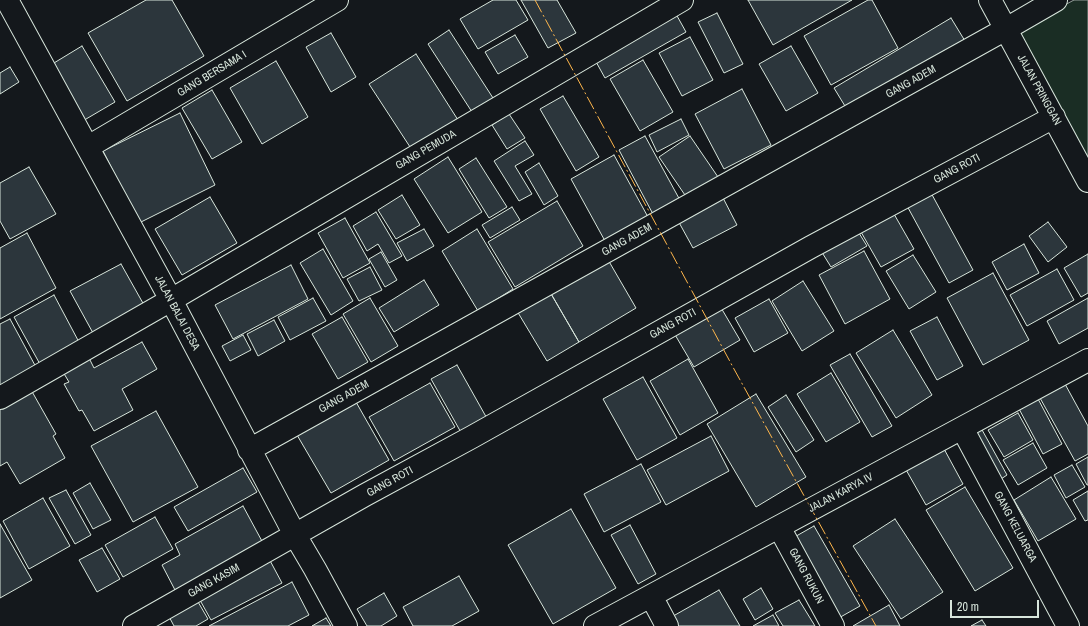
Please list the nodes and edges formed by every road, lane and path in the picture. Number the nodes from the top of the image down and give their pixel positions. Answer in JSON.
{"nodes":[{"id":1,"x":7,"y":0,"type":"edge"},
{"id":2,"x":337,"y":0,"type":"edge"},
{"id":3,"x":682,"y":0,"type":"edge"},
{"id":4,"x":990,"y":0,"type":"edge"},
{"id":5,"x":1056,"y":0,"type":"edge"},
{"id":6,"x":1006,"y":29,"type":"junction"},
{"id":7,"x":1054,"y":117,"type":"junction"},
{"id":8,"x":88,"y":147,"type":"junction"},
{"id":9,"x":1088,"y":180,"type":"edge"},
{"id":10,"x":171,"y":300,"type":"junction"},
{"id":11,"x":1085,"y":368,"type":"edge"},
{"id":12,"x":0,"y":398,"type":"edge"},
{"id":13,"x":962,"y":428,"type":"junction"},
{"id":14,"x":249,"y":450,"type":"junction"},
{"id":15,"x":779,"y":526,"type":"junction"},
{"id":16,"x":295,"y":535,"type":"junction"},
{"id":17,"x":651,"y":596,"type":"junction"},
{"id":18,"x":134,"y":626,"type":"edge"},
{"id":19,"x":346,"y":626,"type":"edge"},
{"id":20,"x":595,"y":626,"type":"edge"},
{"id":21,"x":667,"y":626,"type":"edge"},
{"id":22,"x":833,"y":626,"type":"edge"},
{"id":23,"x":1068,"y":626,"type":"edge"}],
"edges":[{"from":1,"to":8,"type":"street","name":"JALAN BALAI DESA"},
{"from":2,"to":8,"type":"street","name":"GANG BERSAMA I"},
{"from":3,"to":10,"type":"street","name":"GANG PEMUDA"},
{"from":4,"to":6,"type":"street","name":"JALAN PRINGGAN"},
{"from":5,"to":6,"type":"street","name":"GANG ADEM"},
{"from":6,"to":7,"type":"street","name":"JALAN PRINGGAN"},
{"from":6,"to":14,"type":"street","name":"GANG ADEM"},
{"from":7,"to":9,"type":"street","name":"JALAN PRINGGAN"},
{"from":7,"to":16,"type":"street","name":"GANG ROTI"},
{"from":8,"to":10,"type":"street","name":"JALAN BALAI DESA"},
{"from":10,"to":12,"type":"street","name":"GANG PEMUDA"},
{"from":10,"to":14,"type":"street","name":"JALAN BALAI DESA"},
{"from":11,"to":13,"type":"street","name":"JALAN KARYA IV"},
{"from":13,"to":15,"type":"street","name":"JALAN KARYA IV"},
{"from":13,"to":23,"type":"street","name":"GANG KELUARGA"},
{"from":14,"to":16,"type":"street","name":"JALAN BALAI DESA"},
{"from":15,"to":17,"type":"street","name":"JALAN KARYA IV"},
{"from":15,"to":22,"type":"street","name":"GANG RUKUN"},
{"from":16,"to":18,"type":"street","name":"GANG KASIM"},
{"from":16,"to":19,"type":"street","name":"JALAN BALAI DESA"},
{"from":17,"to":20,"type":"street","name":"JALAN KARYA IV"},
{"from":17,"to":21,"type":"street"}]}
